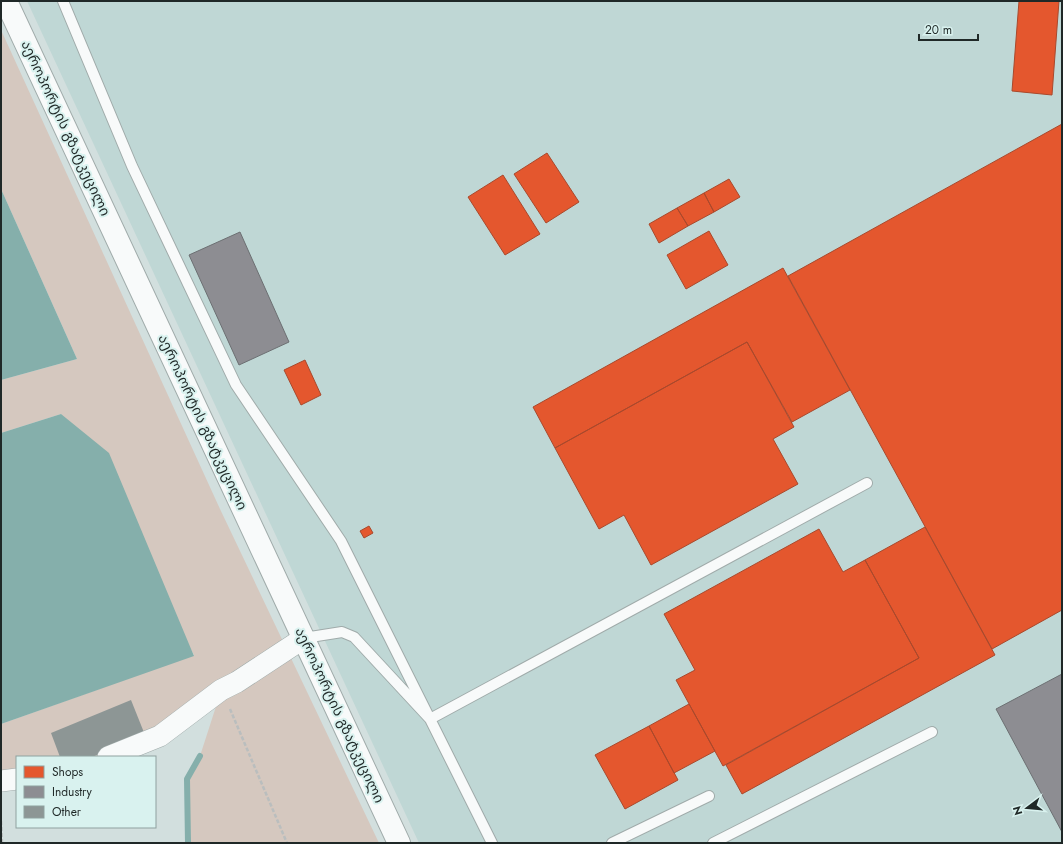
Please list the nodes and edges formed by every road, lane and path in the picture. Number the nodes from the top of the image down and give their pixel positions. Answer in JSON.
{"nodes":[{"id":1,"x":6,"y":1,"type":"edge"},
{"id":2,"x":63,"y":1,"type":"edge"},
{"id":3,"x":867,"y":484,"type":"dead end"},
{"id":4,"x":304,"y":638,"type":"junction"},
{"id":5,"x":221,"y":690,"type":"junction"},
{"id":6,"x":430,"y":719,"type":"junction"},
{"id":7,"x":932,"y":732,"type":"dead end"},
{"id":8,"x":110,"y":756,"type":"edge"},
{"id":9,"x":16,"y":779,"type":"edge"},
{"id":10,"x":1,"y":781,"type":"edge"},
{"id":11,"x":709,"y":796,"type":"dead end"},
{"id":12,"x":1,"y":821,"type":"edge"},
{"id":13,"x":2,"y":843,"type":"edge"},
{"id":14,"x":287,"y":843,"type":"edge"},
{"id":15,"x":399,"y":843,"type":"edge"},
{"id":16,"x":492,"y":843,"type":"edge"},
{"id":17,"x":612,"y":843,"type":"edge"},
{"id":18,"x":713,"y":843,"type":"edge"}],
"edges":[{"from":1,"to":4,"type":"highway","name":"აეროპორტის გზატკეცილი"},
{"from":2,"to":6,"type":"lane"},
{"from":3,"to":6,"type":"lane"},
{"from":4,"to":5,"type":"street"},
{"from":4,"to":6,"type":"lane"},
{"from":4,"to":15,"type":"highway","name":"აეროპორტის გზატკეცილი"},
{"from":5,"to":8,"type":"street"},
{"from":5,"to":14,"type":"path"},
{"from":6,"to":16,"type":"lane"},
{"from":7,"to":18,"type":"lane"},
{"from":9,"to":10,"type":"street"},
{"from":11,"to":17,"type":"lane"},
{"from":12,"to":13,"type":"path"}]}
